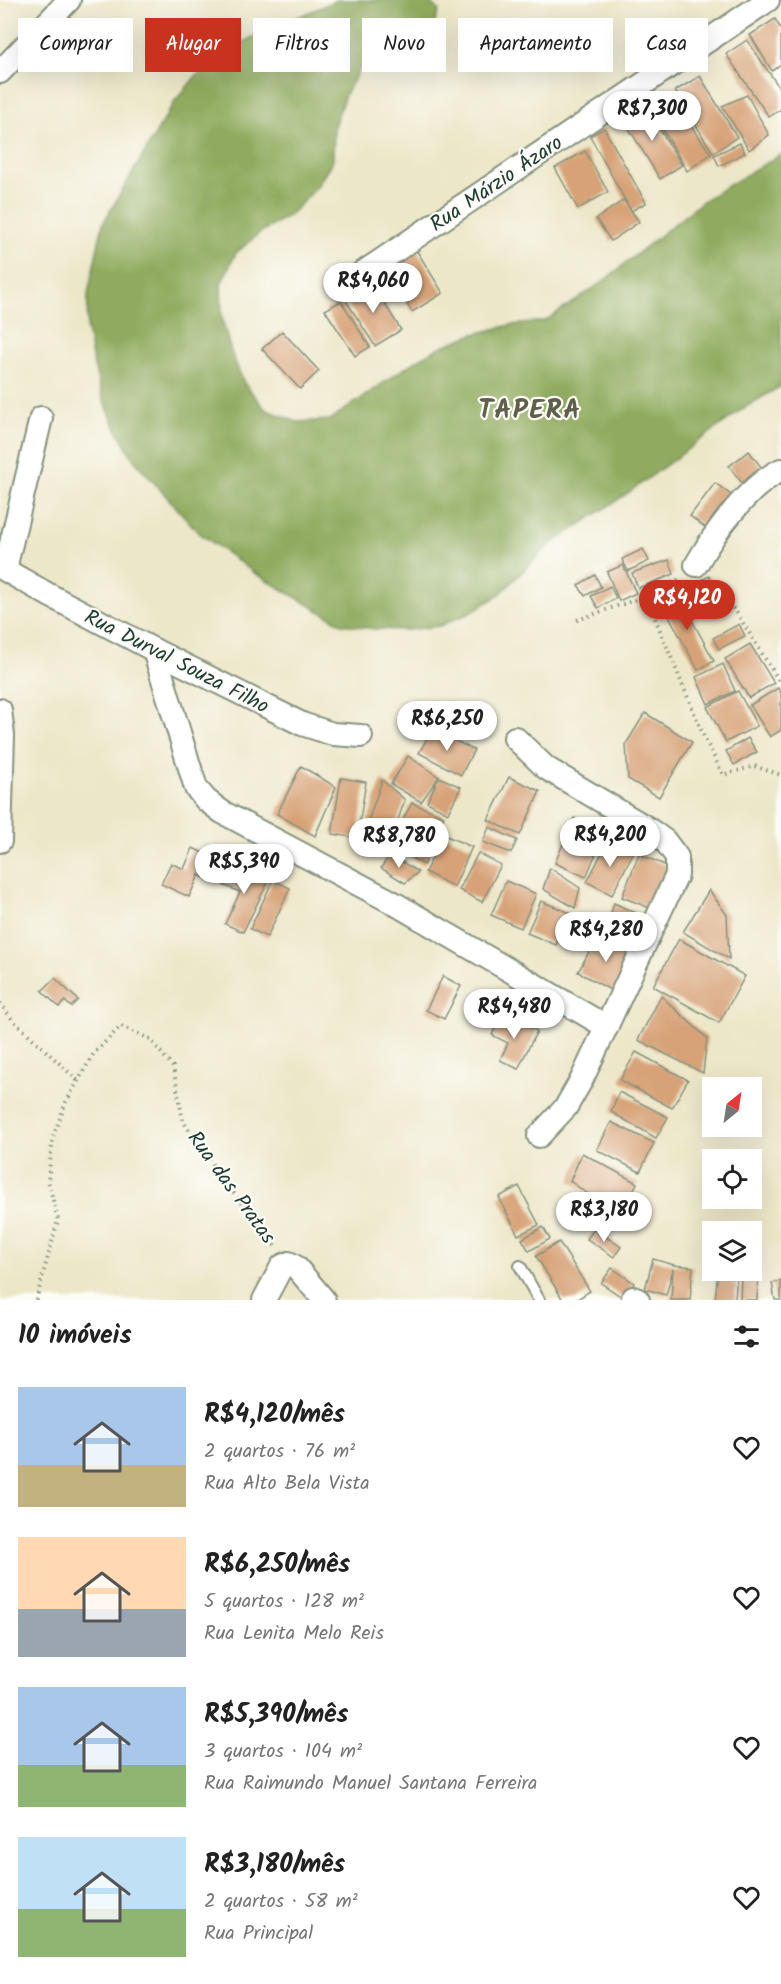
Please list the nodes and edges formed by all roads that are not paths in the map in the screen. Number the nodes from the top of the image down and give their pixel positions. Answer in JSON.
{"nodes":[{"id":1,"x":69,"y":0,"type":"edge"},
{"id":2,"x":764,"y":1,"type":"edge"},
{"id":3,"x":0,"y":72,"type":"edge"},
{"id":4,"x":343,"y":286,"type":"dead end"},
{"id":5,"x":41,"y":418,"type":"dead end"},
{"id":6,"x":781,"y":470,"type":"edge"},
{"id":7,"x":696,"y":565,"type":"road end"},
{"id":8,"x":2,"y":568,"type":"edge"},
{"id":9,"x":154,"y":650,"type":"junction"},
{"id":10,"x":0,"y":710,"type":"edge"},
{"id":11,"x":361,"y":736,"type":"dead end"},
{"id":12,"x":515,"y":738,"type":"dead end"},
{"id":13,"x":0,"y":841,"type":"edge"},
{"id":14,"x":606,"y":1027,"type":"junction"},
{"id":15,"x":539,"y":1136,"type":"dead end"},
{"id":16,"x":519,"y":1266,"type":"dead end"},
{"id":17,"x":264,"y":1300,"type":"edge"},
{"id":18,"x":324,"y":1300,"type":"edge"},
{"id":19,"x":540,"y":1300,"type":"edge"}],
"edges":[{"from":1,"to":3,"type":"street"},
{"from":2,"to":4,"type":"street","name":"Rua Márzio Ázaro"},
{"from":5,"to":8,"type":"street"},
{"from":6,"to":7,"type":"street"},
{"from":8,"to":9,"type":"street","name":"Rua Durval Souza Filho"},
{"from":9,"to":11,"type":"street","name":"Rua Durval Souza Filho"},
{"from":9,"to":14,"type":"street"},
{"from":10,"to":13,"type":"street"},
{"from":12,"to":14,"type":"street"},
{"from":14,"to":15,"type":"street"},
{"from":16,"to":19,"type":"lane"},
{"from":17,"to":18,"type":"street","name":"Rua das Pratas"}]}
